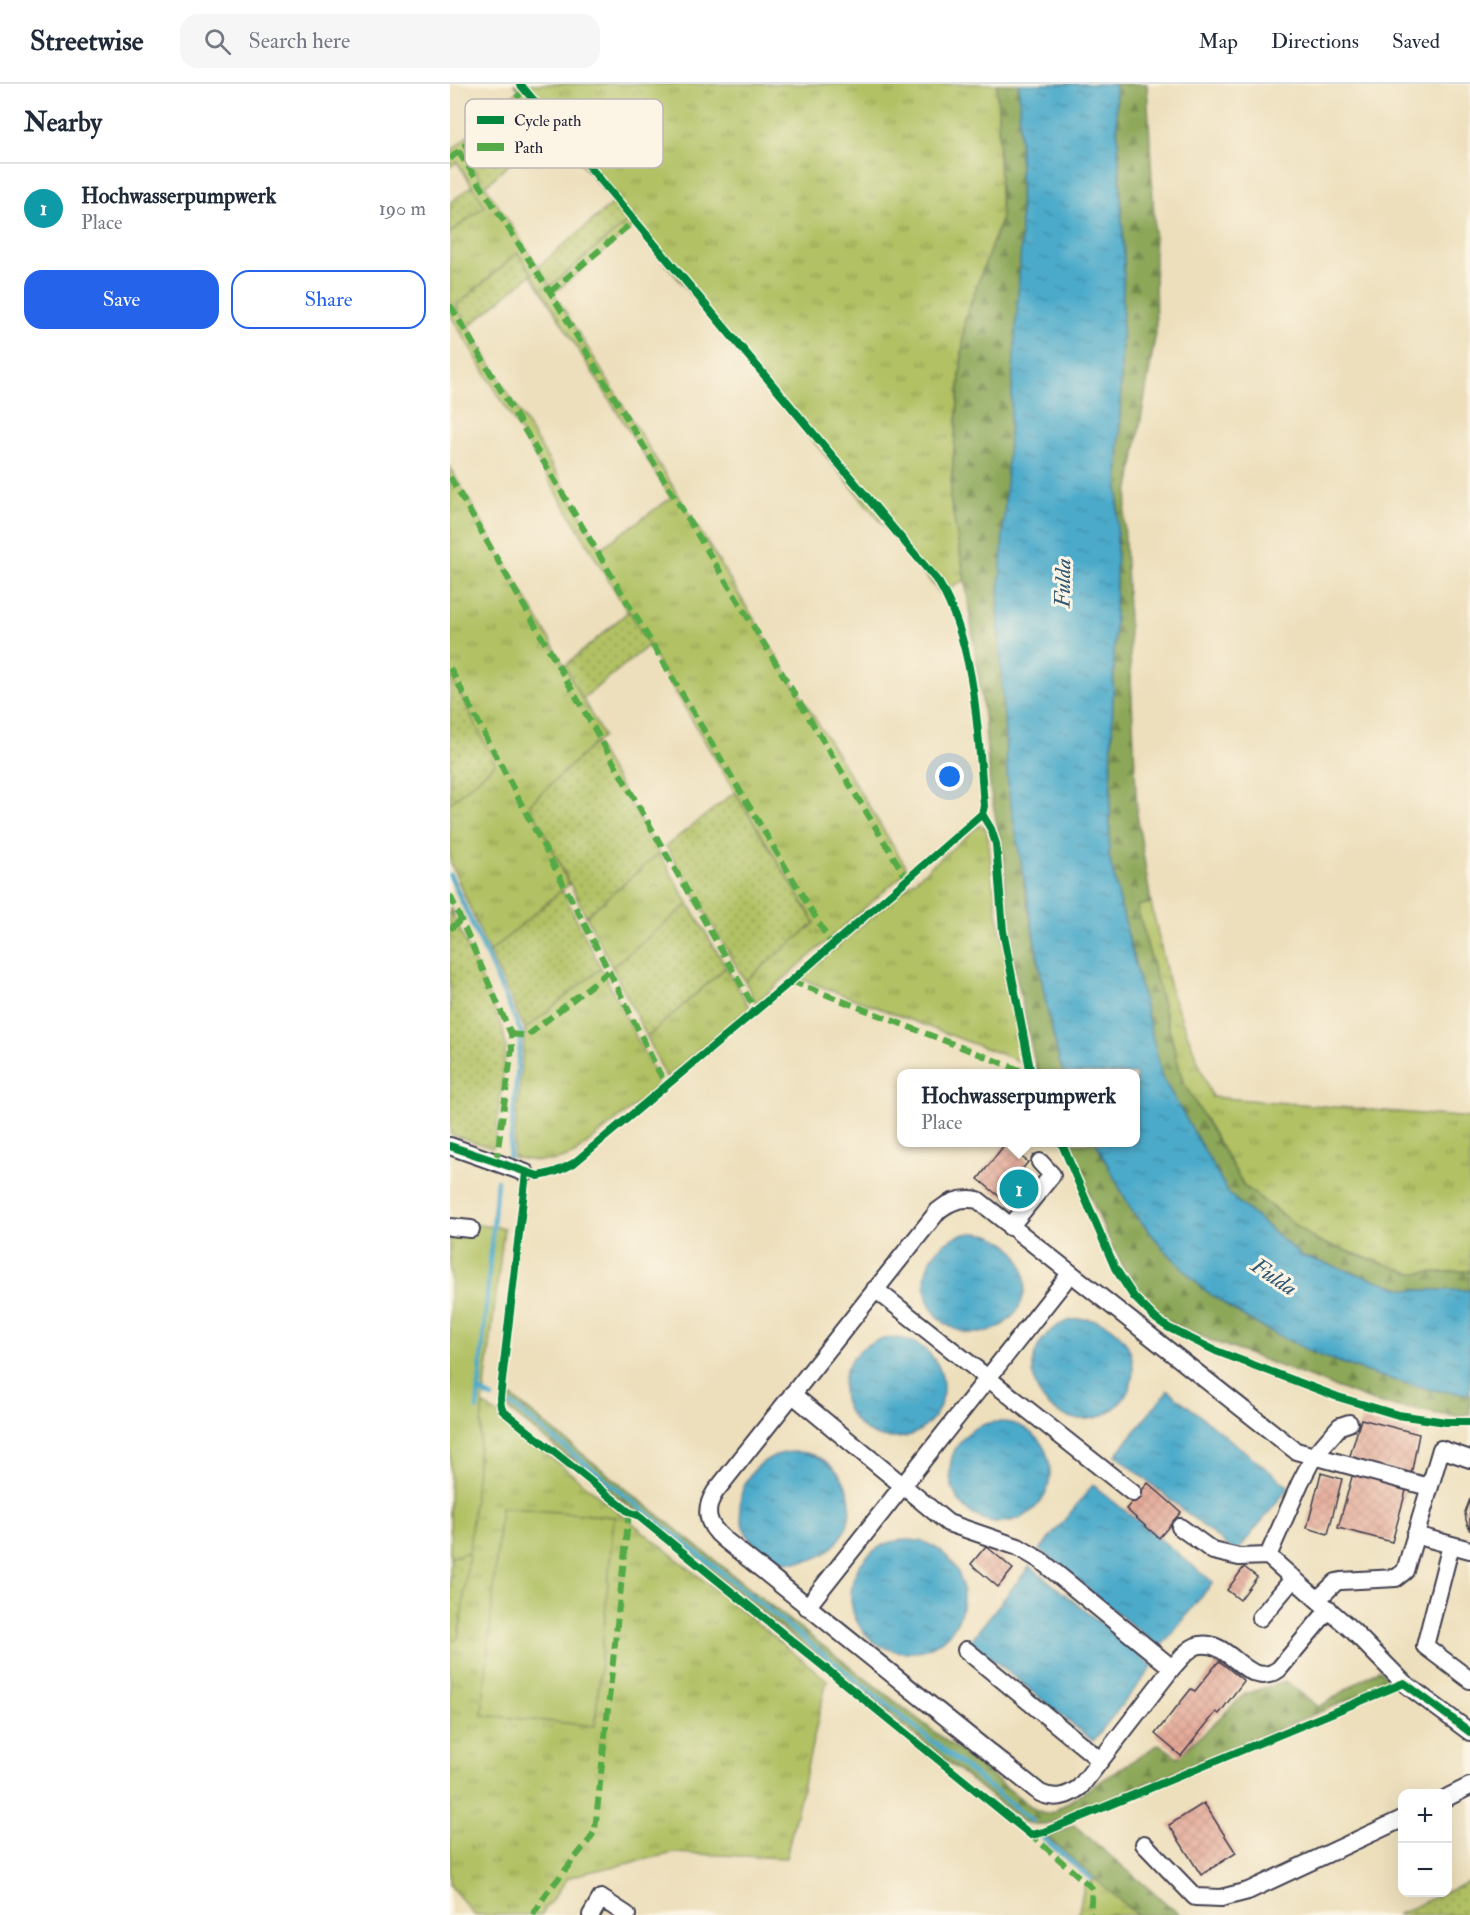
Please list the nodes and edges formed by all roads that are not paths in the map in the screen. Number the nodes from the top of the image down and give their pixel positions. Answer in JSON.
{"nodes":[{"id":1,"x":450,"y":1146,"type":"edge"},
{"id":2,"x":1040,"y":1162,"type":"dead end"},
{"id":3,"x":526,"y":1173,"type":"dead end"},
{"id":4,"x":450,"y":1227,"type":"edge"},
{"id":5,"x":1010,"y":1227,"type":"junction"},
{"id":6,"x":471,"y":1229,"type":"dead end"},
{"id":7,"x":1070,"y":1274,"type":"junction"},
{"id":8,"x":875,"y":1289,"type":"junction"},
{"id":9,"x":988,"y":1378,"type":"junction"},
{"id":10,"x":792,"y":1394,"type":"junction"},
{"id":11,"x":1349,"y":1423,"type":"dead end"},
{"id":12,"x":1314,"y":1456,"type":"junction"},
{"id":13,"x":1470,"y":1459,"type":"edge"},
{"id":14,"x":903,"y":1485,"type":"junction"},
{"id":15,"x":1429,"y":1487,"type":"junction"},
{"id":16,"x":1133,"y":1493,"type":"dead end"},
{"id":17,"x":1180,"y":1527,"type":"dead end"},
{"id":18,"x":1415,"y":1535,"type":"junction"},
{"id":19,"x":1451,"y":1545,"type":"junction"},
{"id":20,"x":1470,"y":1550,"type":"edge"},
{"id":21,"x":1268,"y":1556,"type":"junction"},
{"id":22,"x":1294,"y":1578,"type":"junction"},
{"id":23,"x":1324,"y":1604,"type":"junction"},
{"id":24,"x":807,"y":1607,"type":"junction"},
{"id":25,"x":1260,"y":1618,"type":"dead end"},
{"id":26,"x":966,"y":1650,"type":"dead end"},
{"id":27,"x":1172,"y":1668,"type":"junction"},
{"id":28,"x":1470,"y":1680,"type":"edge"},
{"id":29,"x":1470,"y":1732,"type":"edge"},
{"id":30,"x":1100,"y":1760,"type":"junction"},
{"id":31,"x":1470,"y":1786,"type":"edge"},
{"id":32,"x":1452,"y":1795,"type":"edge"},
{"id":33,"x":1398,"y":1822,"type":"edge"},
{"id":34,"x":1144,"y":1844,"type":"dead end"},
{"id":35,"x":591,"y":1915,"type":"edge"},
{"id":36,"x":627,"y":1915,"type":"edge"}],
"edges":[{"from":1,"to":3,"type":"street"},
{"from":2,"to":5,"type":"street"},
{"from":4,"to":6,"type":"street"},
{"from":5,"to":7,"type":"street"},
{"from":5,"to":8,"type":"street"},
{"from":7,"to":9,"type":"street"},
{"from":7,"to":12,"type":"street"},
{"from":8,"to":9,"type":"street"},
{"from":8,"to":10,"type":"street"},
{"from":9,"to":14,"type":"street"},
{"from":9,"to":16,"type":"street"},
{"from":10,"to":14,"type":"street"},
{"from":10,"to":24,"type":"street"},
{"from":11,"to":12,"type":"street"},
{"from":12,"to":15,"type":"street"},
{"from":12,"to":21,"type":"street"},
{"from":13,"to":15,"type":"street"},
{"from":14,"to":24,"type":"street"},
{"from":14,"to":27,"type":"street"},
{"from":15,"to":18,"type":"street"},
{"from":17,"to":21,"type":"street"},
{"from":18,"to":19,"type":"street"},
{"from":18,"to":23,"type":"street"},
{"from":19,"to":20,"type":"street"},
{"from":19,"to":28,"type":"street"},
{"from":21,"to":22,"type":"street"},
{"from":22,"to":23,"type":"street"},
{"from":22,"to":25,"type":"street"},
{"from":23,"to":27,"type":"street"},
{"from":23,"to":29,"type":"street"},
{"from":24,"to":30,"type":"street"},
{"from":26,"to":30,"type":"street"},
{"from":27,"to":30,"type":"street"},
{"from":31,"to":32,"type":"street"},
{"from":33,"to":34,"type":"street"},
{"from":35,"to":36,"type":"street"}]}
